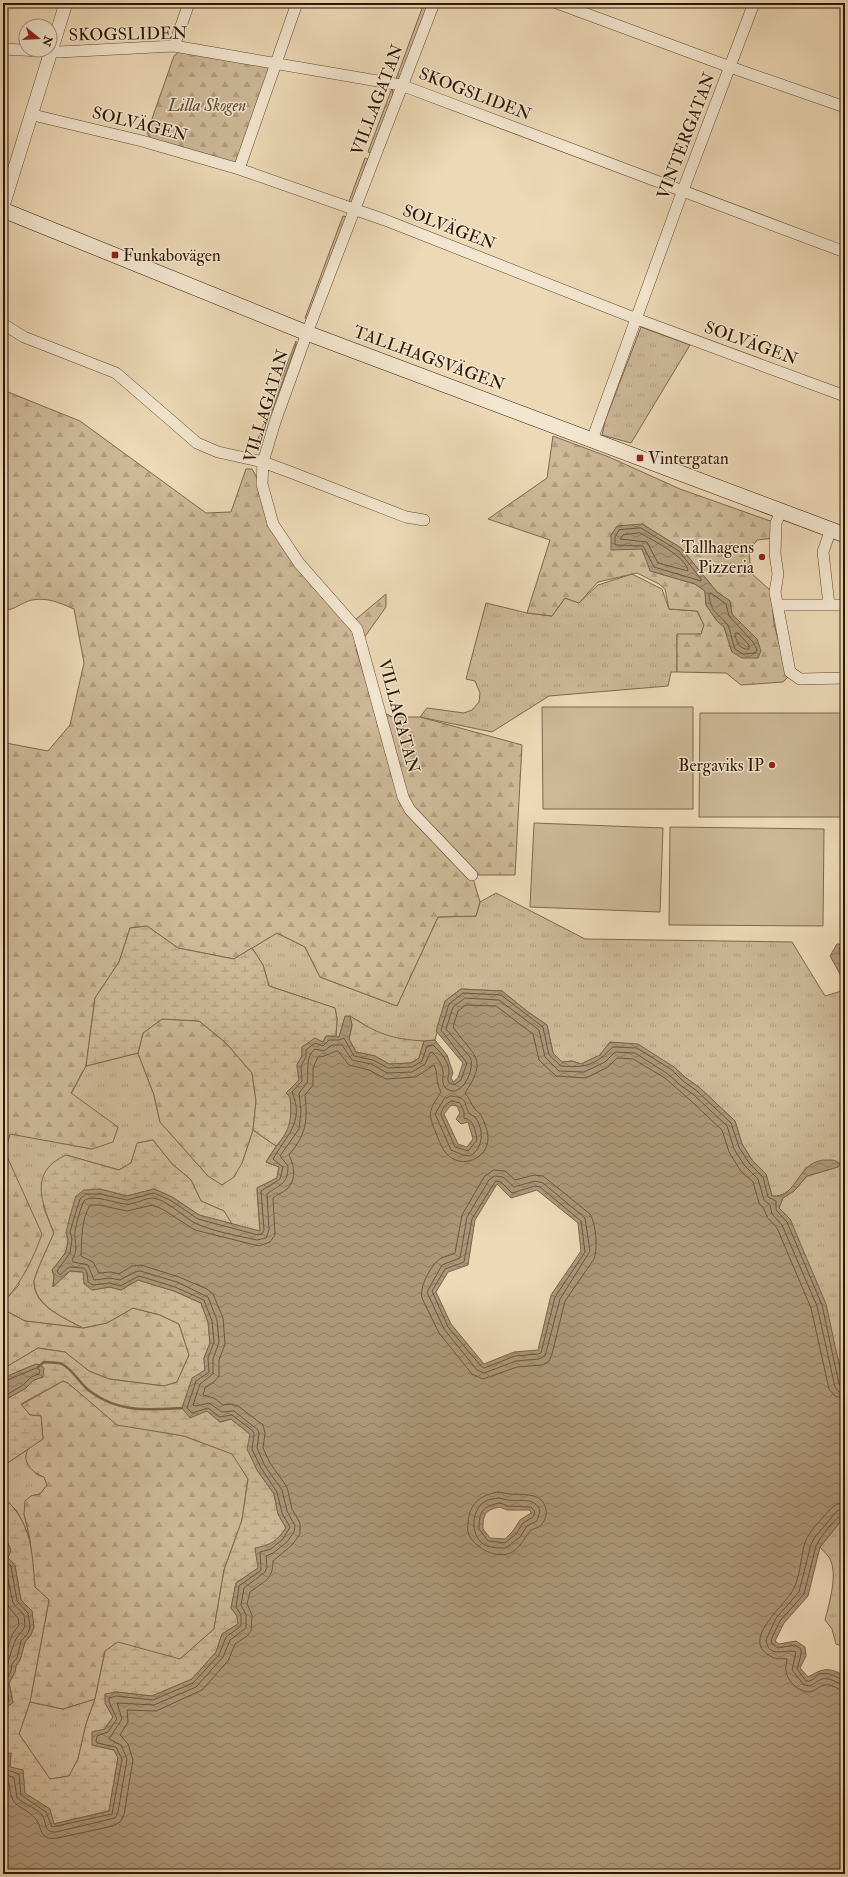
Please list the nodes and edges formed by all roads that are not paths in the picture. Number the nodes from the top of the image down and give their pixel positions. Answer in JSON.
{"nodes":[{"id":1,"x":66,"y":3,"type":"edge"},
{"id":2,"x":189,"y":3,"type":"edge"},
{"id":3,"x":297,"y":3,"type":"edge"},
{"id":4,"x":434,"y":3,"type":"edge"},
{"id":5,"x":557,"y":3,"type":"edge"},
{"id":6,"x":754,"y":3,"type":"edge"},
{"id":7,"x":58,"y":28,"type":"edge"},
{"id":8,"x":174,"y":46,"type":"junction"},
{"id":9,"x":3,"y":49,"type":"edge"},
{"id":10,"x":18,"y":50,"type":"edge"},
{"id":11,"x":58,"y":52,"type":"edge"},
{"id":12,"x":48,"y":58,"type":"edge"},
{"id":13,"x":276,"y":62,"type":"junction"},
{"id":14,"x":730,"y":67,"type":"junction"},
{"id":15,"x":401,"y":85,"type":"junction"},
{"id":16,"x":845,"y":107,"type":"edge"},
{"id":17,"x":32,"y":116,"type":"junction"},
{"id":18,"x":238,"y":170,"type":"junction"},
{"id":19,"x":683,"y":190,"type":"junction"},
{"id":20,"x":3,"y":206,"type":"edge"},
{"id":21,"x":3,"y":210,"type":"edge"},
{"id":22,"x":353,"y":210,"type":"junction"},
{"id":23,"x":845,"y":252,"type":"edge"},
{"id":24,"x":637,"y":319,"type":"junction"},
{"id":25,"x":3,"y":324,"type":"edge"},
{"id":26,"x":307,"y":333,"type":"junction"},
{"id":27,"x":845,"y":396,"type":"edge"},
{"id":28,"x":592,"y":440,"type":"junction"},
{"id":29,"x":263,"y":462,"type":"junction"},
{"id":30,"x":781,"y":511,"type":"junction"},
{"id":31,"x":424,"y":520,"type":"dead end"},
{"id":32,"x":838,"y":532,"type":"edge"},
{"id":33,"x":778,"y":605,"type":"junction"},
{"id":34,"x":829,"y":605,"type":"junction"},
{"id":35,"x":845,"y":605,"type":"edge"},
{"id":36,"x":845,"y":678,"type":"edge"},
{"id":37,"x":472,"y":875,"type":"dead end"}],
"edges":[{"from":1,"to":7,"type":"street"},
{"from":2,"to":8,"type":"street"},
{"from":3,"to":13,"type":"street"},
{"from":4,"to":15,"type":"street","name":"VILLAGATAN"},
{"from":5,"to":14,"type":"street"},
{"from":6,"to":14,"type":"street","name":"VINTERGATAN"},
{"from":8,"to":11,"type":"street","name":"SKOGSLIDEN"},
{"from":8,"to":13,"type":"street","name":"SKOGSLIDEN"},
{"from":9,"to":10,"type":"street","name":"SKOGSLIDEN"},
{"from":12,"to":17,"type":"street"},
{"from":13,"to":15,"type":"street","name":"SKOGSLIDEN"},
{"from":13,"to":18,"type":"street"},
{"from":14,"to":16,"type":"street"},
{"from":14,"to":19,"type":"street","name":"VINTERGATAN"},
{"from":15,"to":19,"type":"street","name":"SKOGSLIDEN"},
{"from":15,"to":22,"type":"street","name":"VILLAGATAN"},
{"from":17,"to":18,"type":"street","name":"SOLVÄGEN"},
{"from":17,"to":20,"type":"street"},
{"from":18,"to":22,"type":"street","name":"SOLVÄGEN"},
{"from":19,"to":23,"type":"street","name":"SKOGSLIDEN"},
{"from":19,"to":24,"type":"street","name":"VINTERGATAN"},
{"from":21,"to":26,"type":"main road","name":"TALLHAGSVÄGEN"},
{"from":22,"to":24,"type":"street","name":"SOLVÄGEN"},
{"from":22,"to":26,"type":"street","name":"VILLAGATAN"},
{"from":24,"to":27,"type":"street","name":"SOLVÄGEN"},
{"from":24,"to":28,"type":"street","name":"VINTERGATAN"},
{"from":25,"to":29,"type":"street"},
{"from":26,"to":28,"type":"main road","name":"TALLHAGSVÄGEN"},
{"from":26,"to":29,"type":"street","name":"VILLAGATAN"},
{"from":28,"to":30,"type":"main road","name":"TALLHAGSVÄGEN"},
{"from":29,"to":31,"type":"street"},
{"from":29,"to":37,"type":"street","name":"VILLAGATAN"},
{"from":30,"to":32,"type":"main road","name":"TALLHAGSVÄGEN"},
{"from":30,"to":33,"type":"street"},
{"from":32,"to":34,"type":"street"},
{"from":33,"to":34,"type":"street"},
{"from":33,"to":36,"type":"street"},
{"from":34,"to":35,"type":"street"}]}
